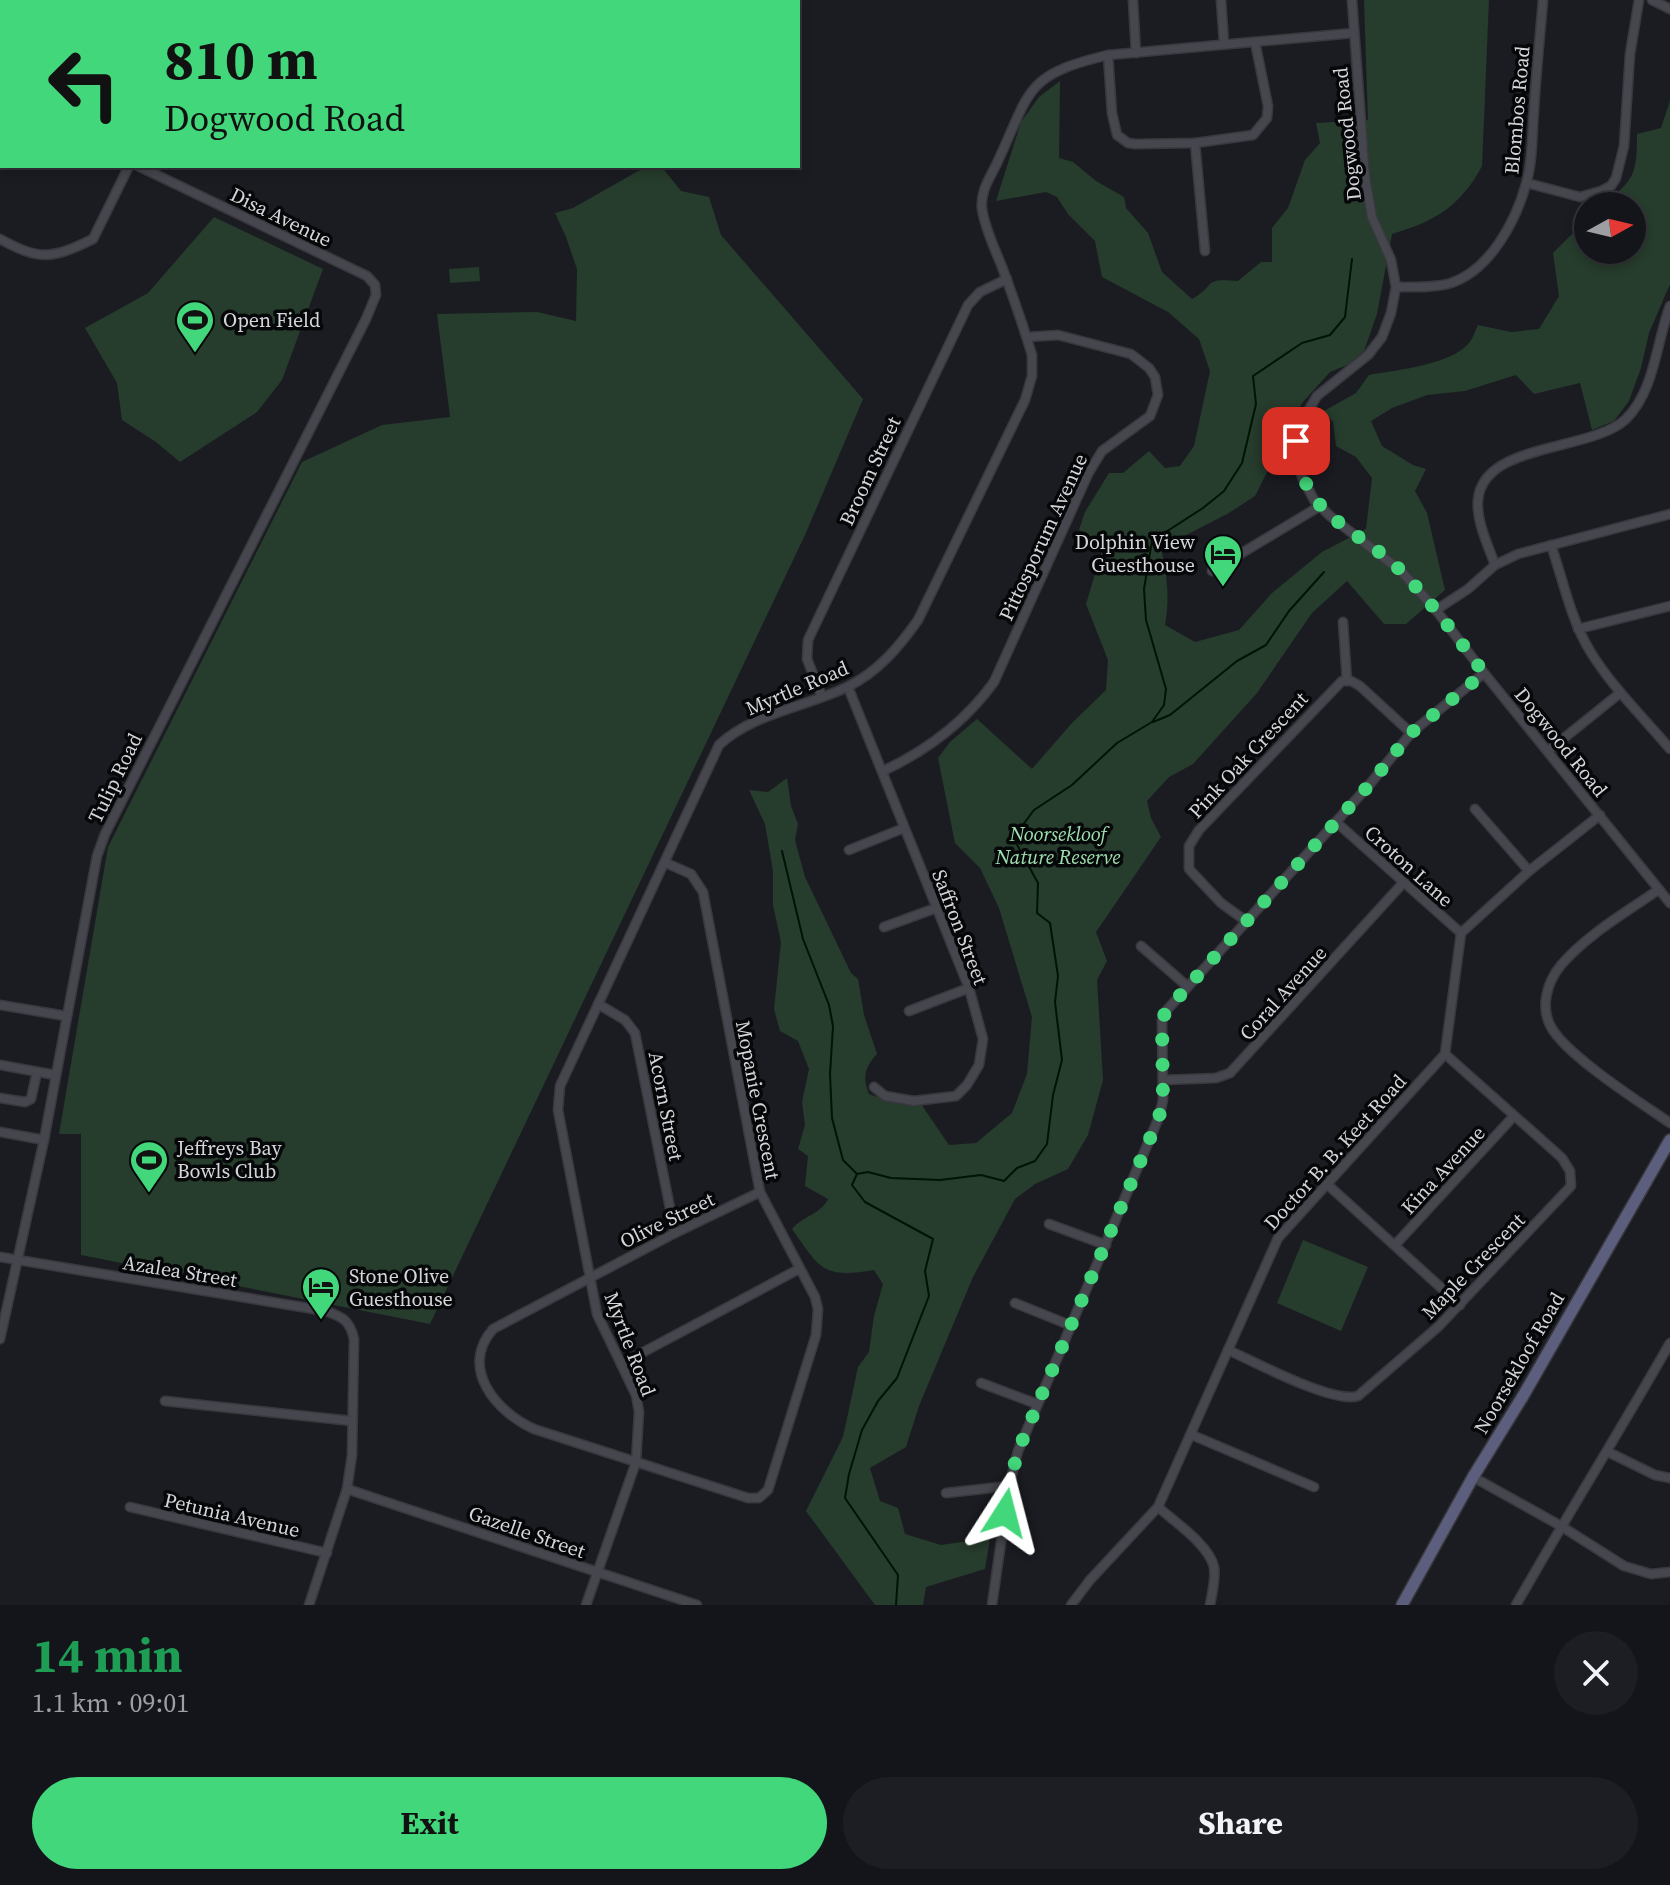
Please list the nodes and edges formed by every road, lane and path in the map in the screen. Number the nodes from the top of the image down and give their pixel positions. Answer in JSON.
{"nodes":[{"id":1,"x":1133,"y":0,"type":"edge"},
{"id":2,"x":1221,"y":0,"type":"edge"},
{"id":3,"x":1352,"y":0,"type":"edge"},
{"id":4,"x":1543,"y":0,"type":"edge"},
{"id":5,"x":1639,"y":0,"type":"edge"},
{"id":6,"x":1652,"y":0,"type":"edge"},
{"id":7,"x":1670,"y":9,"type":"edge"},
{"id":8,"x":1354,"y":33,"type":"junction"},
{"id":9,"x":1255,"y":42,"type":"junction"},
{"id":10,"x":1224,"y":43,"type":"junction"},
{"id":11,"x":1136,"y":53,"type":"junction"},
{"id":12,"x":1108,"y":55,"type":"junction"},
{"id":13,"x":1195,"y":143,"type":"junction"},
{"id":14,"x":128,"y":168,"type":"edge"},
{"id":15,"x":142,"y":168,"type":"edge"},
{"id":16,"x":1527,"y":183,"type":"junction"},
{"id":17,"x":0,"y":239,"type":"edge"},
{"id":18,"x":1205,"y":251,"type":"dead end"},
{"id":19,"x":367,"y":276,"type":"joint"},
{"id":20,"x":1007,"y":279,"type":"junction"},
{"id":21,"x":1396,"y":287,"type":"junction"},
{"id":22,"x":1670,"y":306,"type":"edge"},
{"id":23,"x":1027,"y":337,"type":"junction"},
{"id":24,"x":1320,"y":506,"type":"junction"},
{"id":25,"x":1670,"y":514,"type":"edge"},
{"id":26,"x":1551,"y":545,"type":"junction"},
{"id":27,"x":1495,"y":565,"type":"junction"},
{"id":28,"x":1212,"y":571,"type":"dead end"},
{"id":29,"x":1670,"y":606,"type":"edge"},
{"id":30,"x":1436,"y":610,"type":"junction"},
{"id":31,"x":1343,"y":622,"type":"dead end"},
{"id":32,"x":1578,"y":629,"type":"junction"},
{"id":33,"x":1484,"y":673,"type":"junction"},
{"id":34,"x":1347,"y":681,"type":"junction"},
{"id":35,"x":848,"y":687,"type":"junction"},
{"id":36,"x":1620,"y":693,"type":"junction"},
{"id":37,"x":822,"y":697,"type":"junction"},
{"id":38,"x":1411,"y":733,"type":"junction"},
{"id":39,"x":1669,"y":746,"type":"edge"},
{"id":40,"x":1548,"y":751,"type":"junction"},
{"id":41,"x":883,"y":771,"type":"junction"},
{"id":42,"x":1475,"y":809,"type":"dead end"},
{"id":43,"x":1600,"y":815,"type":"junction"},
{"id":44,"x":1336,"y":822,"type":"junction"},
{"id":45,"x":904,"y":828,"type":"junction"},
{"id":46,"x":849,"y":850,"type":"dead end"},
{"id":47,"x":666,"y":863,"type":"junction"},
{"id":48,"x":1529,"y":871,"type":"junction"},
{"id":49,"x":1403,"y":883,"type":"junction"},
{"id":50,"x":1658,"y":890,"type":"junction"},
{"id":51,"x":1670,"y":903,"type":"edge"},
{"id":52,"x":936,"y":908,"type":"junction"},
{"id":53,"x":1246,"y":921,"type":"junction"},
{"id":54,"x":884,"y":927,"type":"dead end"},
{"id":55,"x":1461,"y":933,"type":"junction"},
{"id":56,"x":1141,"y":946,"type":"dead end"},
{"id":57,"x":1187,"y":986,"type":"junction"},
{"id":58,"x":969,"y":988,"type":"junction"},
{"id":59,"x":598,"y":1004,"type":"junction"},
{"id":60,"x":0,"y":1005,"type":"edge"},
{"id":61,"x":909,"y":1011,"type":"dead end"},
{"id":62,"x":66,"y":1016,"type":"junction"},
{"id":63,"x":1445,"y":1054,"type":"junction"},
{"id":64,"x":0,"y":1065,"type":"edge"},
{"id":65,"x":37,"y":1072,"type":"junction"},
{"id":66,"x":55,"y":1075,"type":"junction"},
{"id":67,"x":1163,"y":1080,"type":"junction"},
{"id":68,"x":874,"y":1087,"type":"dead end"},
{"id":69,"x":0,"y":1098,"type":"edge"},
{"id":70,"x":1513,"y":1117,"type":"junction"},
{"id":71,"x":1670,"y":1123,"type":"edge"},
{"id":72,"x":0,"y":1132,"type":"edge"},
{"id":73,"x":44,"y":1140,"type":"junction"},
{"id":74,"x":1670,"y":1140,"type":"edge"},
{"id":75,"x":1328,"y":1185,"type":"junction"},
{"id":76,"x":760,"y":1192,"type":"junction"},
{"id":77,"x":1049,"y":1224,"type":"dead end"},
{"id":78,"x":675,"y":1233,"type":"junction"},
{"id":79,"x":1106,"y":1245,"type":"junction"},
{"id":80,"x":1395,"y":1245,"type":"junction"},
{"id":81,"x":0,"y":1257,"type":"edge"},
{"id":82,"x":19,"y":1261,"type":"junction"},
{"id":83,"x":799,"y":1269,"type":"junction"},
{"id":84,"x":589,"y":1277,"type":"junction"},
{"id":85,"x":1015,"y":1303,"type":"dead end"},
{"id":86,"x":1460,"y":1305,"type":"junction"},
{"id":87,"x":1072,"y":1326,"type":"junction"},
{"id":88,"x":0,"y":1339,"type":"edge"},
{"id":89,"x":1670,"y":1343,"type":"edge"},
{"id":90,"x":1228,"y":1350,"type":"junction"},
{"id":91,"x":621,"y":1364,"type":"junction"},
{"id":92,"x":981,"y":1383,"type":"dead end"},
{"id":93,"x":165,"y":1401,"type":"dead end"},
{"id":94,"x":1037,"y":1404,"type":"junction"},
{"id":95,"x":352,"y":1421,"type":"junction"},
{"id":96,"x":1192,"y":1435,"type":"junction"},
{"id":97,"x":1608,"y":1452,"type":"junction"},
{"id":98,"x":636,"y":1462,"type":"junction"},
{"id":99,"x":1473,"y":1477,"type":"junction"},
{"id":100,"x":1670,"y":1478,"type":"edge"},
{"id":101,"x":1009,"y":1486,"type":"junction"},
{"id":102,"x":1314,"y":1487,"type":"dead end"},
{"id":103,"x":347,"y":1489,"type":"junction"},
{"id":104,"x":946,"y":1493,"type":"dead end"},
{"id":105,"x":130,"y":1507,"type":"dead end"},
{"id":106,"x":1158,"y":1507,"type":"junction"},
{"id":107,"x":1561,"y":1526,"type":"junction"},
{"id":108,"x":327,"y":1553,"type":"junction"},
{"id":109,"x":1670,"y":1572,"type":"edge"},
{"id":110,"x":597,"y":1573,"type":"junction"},
{"id":111,"x":309,"y":1605,"type":"edge"},
{"id":112,"x":586,"y":1605,"type":"edge"},
{"id":113,"x":697,"y":1605,"type":"edge"},
{"id":114,"x":992,"y":1605,"type":"edge"},
{"id":115,"x":1071,"y":1605,"type":"edge"},
{"id":116,"x":1210,"y":1605,"type":"edge"},
{"id":117,"x":1402,"y":1605,"type":"edge"},
{"id":118,"x":1516,"y":1605,"type":"edge"}],
"edges":[{"from":1,"to":11,"type":"street"},
{"from":2,"to":10,"type":"street"},
{"from":3,"to":8,"type":"street","name":"Dogwood Road"},
{"from":4,"to":16,"type":"street","name":"Blombos Road"},
{"from":5,"to":16,"type":"street"},
{"from":6,"to":7,"type":"street"},
{"from":8,"to":9,"type":"street","name":"Myrtle Road"},
{"from":8,"to":21,"type":"street","name":"Dogwood Road"},
{"from":9,"to":10,"type":"street","name":"Myrtle Road"},
{"from":9,"to":13,"type":"street"},
{"from":10,"to":11,"type":"street","name":"Myrtle Road"},
{"from":11,"to":12,"type":"street","name":"Myrtle Road"},
{"from":12,"to":13,"type":"street"},
{"from":12,"to":20,"type":"street","name":"Myrtle Road"},
{"from":13,"to":18,"type":"street"},
{"from":14,"to":17,"type":"street"},
{"from":15,"to":19,"type":"street","name":"Disa Avenue"},
{"from":16,"to":21,"type":"street","name":"Blombos Road"},
{"from":19,"to":62,"type":"street","name":"Tulip Road"},
{"from":20,"to":23,"type":"street","name":"Myrtle Road"},
{"from":20,"to":37,"type":"street","name":"Broom Street"},
{"from":21,"to":24,"type":"street","name":"Dogwood Road"},
{"from":22,"to":27,"type":"street"},
{"from":23,"to":35,"type":"street","name":"Myrtle Road"},
{"from":23,"to":41,"type":"street","name":"Pittosporum Avenue"},
{"from":24,"to":28,"type":"street"},
{"from":24,"to":30,"type":"street","name":"Dogwood Road"},
{"from":25,"to":26,"type":"street"},
{"from":26,"to":27,"type":"street"},
{"from":26,"to":32,"type":"street"},
{"from":27,"to":30,"type":"street"},
{"from":29,"to":32,"type":"street"},
{"from":30,"to":33,"type":"street","name":"Dogwood Road"},
{"from":31,"to":34,"type":"street"},
{"from":32,"to":36,"type":"street"},
{"from":33,"to":38,"type":"street"},
{"from":33,"to":40,"type":"street","name":"Dogwood Road"},
{"from":34,"to":38,"type":"street"},
{"from":34,"to":53,"type":"street","name":"Pink Oak Crescent"},
{"from":35,"to":37,"type":"street","name":"Myrtle Road"},
{"from":35,"to":41,"type":"street","name":"Saffron Street"},
{"from":36,"to":39,"type":"street"},
{"from":36,"to":40,"type":"street"},
{"from":37,"to":47,"type":"street","name":"Myrtle Road"},
{"from":38,"to":44,"type":"street"},
{"from":40,"to":43,"type":"street","name":"Dogwood Road"},
{"from":41,"to":45,"type":"street","name":"Saffron Street"},
{"from":42,"to":48,"type":"street"},
{"from":43,"to":48,"type":"street"},
{"from":43,"to":50,"type":"street","name":"Dogwood Road"},
{"from":44,"to":49,"type":"street","name":"Croton Lane"},
{"from":44,"to":53,"type":"street"},
{"from":45,"to":46,"type":"street"},
{"from":45,"to":52,"type":"street","name":"Saffron Street"},
{"from":47,"to":59,"type":"street","name":"Myrtle Road"},
{"from":47,"to":76,"type":"street","name":"Mopanie Crescent"},
{"from":48,"to":55,"type":"street"},
{"from":49,"to":55,"type":"street","name":"Croton Lane"},
{"from":49,"to":67,"type":"street","name":"Coral Avenue"},
{"from":50,"to":51,"type":"street","name":"Dogwood Road"},
{"from":50,"to":71,"type":"street"},
{"from":52,"to":54,"type":"street"},
{"from":52,"to":58,"type":"street","name":"Saffron Street"},
{"from":53,"to":57,"type":"street"},
{"from":55,"to":63,"type":"street"},
{"from":56,"to":57,"type":"street"},
{"from":57,"to":67,"type":"street"},
{"from":58,"to":61,"type":"street"},
{"from":58,"to":68,"type":"street","name":"Saffron Street"},
{"from":59,"to":78,"type":"street","name":"Acorn Street"},
{"from":59,"to":84,"type":"street","name":"Myrtle Road"},
{"from":60,"to":62,"type":"street"},
{"from":62,"to":66,"type":"street","name":"Tulip Road"},
{"from":63,"to":70,"type":"street","name":"Maple Crescent"},
{"from":63,"to":75,"type":"street","name":"Doctor B. B. Keet Road"},
{"from":64,"to":65,"type":"street"},
{"from":65,"to":66,"type":"street"},
{"from":65,"to":69,"type":"street"},
{"from":66,"to":73,"type":"street","name":"Tulip Road"},
{"from":67,"to":79,"type":"street"},
{"from":70,"to":80,"type":"street","name":"Kina Avenue"},
{"from":70,"to":86,"type":"street","name":"Maple Crescent"},
{"from":72,"to":73,"type":"street"},
{"from":73,"to":82,"type":"street","name":"Tulip Road"},
{"from":74,"to":99,"type":"street","name":"Noorsekloof Road"},
{"from":75,"to":80,"type":"street"},
{"from":75,"to":90,"type":"street","name":"Doctor B. B. Keet Road"},
{"from":76,"to":78,"type":"street","name":"Olive Street"},
{"from":76,"to":83,"type":"street","name":"Mopanie Crescent"},
{"from":77,"to":79,"type":"street"},
{"from":78,"to":84,"type":"street","name":"Olive Street"},
{"from":79,"to":87,"type":"street"},
{"from":80,"to":86,"type":"street"},
{"from":81,"to":82,"type":"street","name":"Azalea Street"},
{"from":82,"to":88,"type":"street","name":"Tulip Road"},
{"from":82,"to":95,"type":"street","name":"Azalea Street"},
{"from":83,"to":91,"type":"street"},
{"from":83,"to":98,"type":"street","name":"Mopanie Crescent"},
{"from":84,"to":91,"type":"street","name":"Myrtle Road"},
{"from":84,"to":98,"type":"street","name":"Olive Street"},
{"from":85,"to":87,"type":"street"},
{"from":86,"to":90,"type":"street","name":"Maple Crescent"},
{"from":87,"to":94,"type":"street"},
{"from":89,"to":97,"type":"street"},
{"from":90,"to":96,"type":"street","name":"Doctor B. B. Keet Road"},
{"from":91,"to":98,"type":"street","name":"Myrtle Road"},
{"from":92,"to":94,"type":"street"},
{"from":93,"to":95,"type":"street"},
{"from":94,"to":101,"type":"street"},
{"from":95,"to":103,"type":"street"},
{"from":96,"to":102,"type":"street"},
{"from":96,"to":106,"type":"street","name":"Doctor B. B. Keet Road"},
{"from":97,"to":100,"type":"street"},
{"from":97,"to":107,"type":"street"},
{"from":98,"to":110,"type":"street","name":"Myrtle Road"},
{"from":99,"to":107,"type":"street"},
{"from":99,"to":117,"type":"street","name":"Noorsekloof Road"},
{"from":101,"to":104,"type":"street"},
{"from":101,"to":114,"type":"street"},
{"from":103,"to":108,"type":"street"},
{"from":103,"to":110,"type":"street","name":"Gazelle Street"},
{"from":105,"to":108,"type":"street","name":"Petunia Avenue"},
{"from":106,"to":115,"type":"street","name":"Doctor B. B. Keet Road"},
{"from":106,"to":116,"type":"street"},
{"from":107,"to":109,"type":"street"},
{"from":107,"to":118,"type":"street"},
{"from":108,"to":111,"type":"street"},
{"from":110,"to":112,"type":"street","name":"Myrtle Road"},
{"from":110,"to":113,"type":"street","name":"Gazelle Street"}]}
